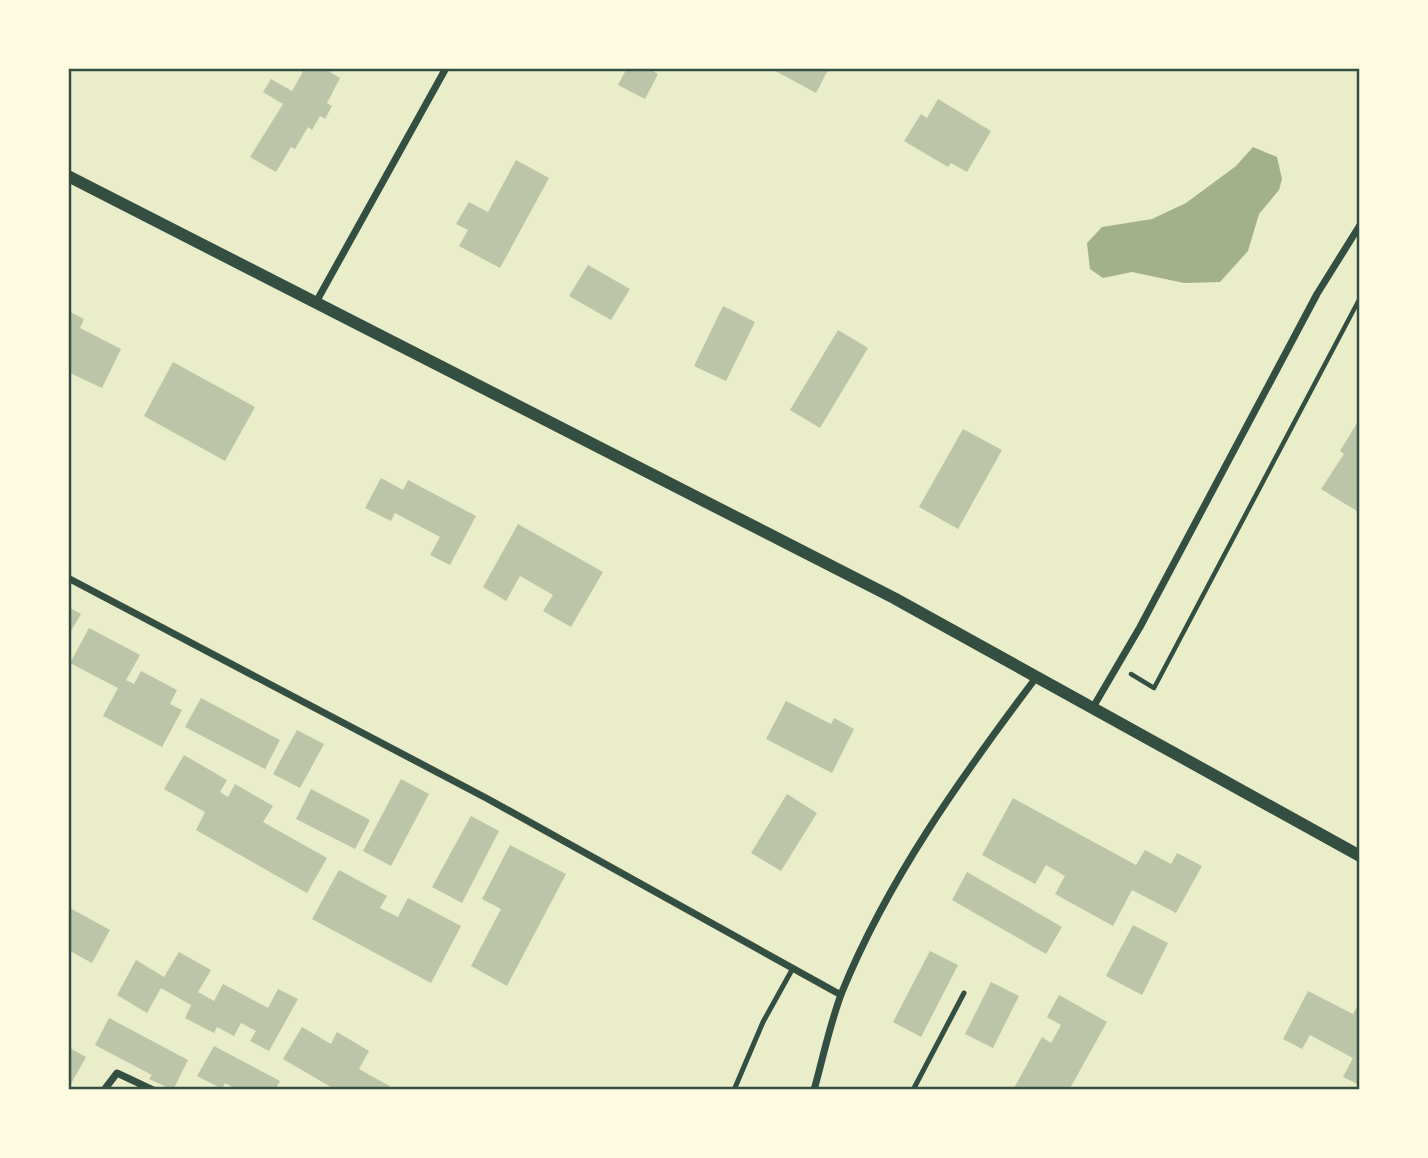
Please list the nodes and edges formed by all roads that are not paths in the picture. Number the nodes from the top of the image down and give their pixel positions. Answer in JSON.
{"nodes":[{"id":1,"x":446,"y":68,"type":"edge"},
{"id":2,"x":68,"y":176,"type":"edge"},
{"id":3,"x":1360,"y":225,"type":"edge"},
{"id":4,"x":315,"y":304,"type":"junction"},
{"id":5,"x":68,"y":578,"type":"edge"},
{"id":6,"x":1035,"y":679,"type":"junction"},
{"id":7,"x":1091,"y":710,"type":"junction"},
{"id":8,"x":1360,"y":856,"type":"edge"},
{"id":9,"x":793,"y":968,"type":"junction"},
{"id":10,"x":964,"y":993,"type":"dead end"},
{"id":11,"x":841,"y":995,"type":"junction"},
{"id":12,"x":104,"y":1090,"type":"edge"},
{"id":13,"x":153,"y":1090,"type":"edge"},
{"id":14,"x":734,"y":1090,"type":"edge"},
{"id":15,"x":814,"y":1090,"type":"edge"},
{"id":16,"x":913,"y":1090,"type":"edge"}],
"edges":[{"from":1,"to":4,"type":"street"},
{"from":2,"to":4,"type":"street"},
{"from":3,"to":7,"type":"street"},
{"from":4,"to":6,"type":"street"},
{"from":5,"to":9,"type":"street"},
{"from":6,"to":7,"type":"street"},
{"from":6,"to":11,"type":"street"},
{"from":7,"to":8,"type":"street"},
{"from":9,"to":11,"type":"street"},
{"from":9,"to":14,"type":"lane"},
{"from":10,"to":16,"type":"lane"},
{"from":11,"to":15,"type":"street"},
{"from":12,"to":13,"type":"street"}]}
